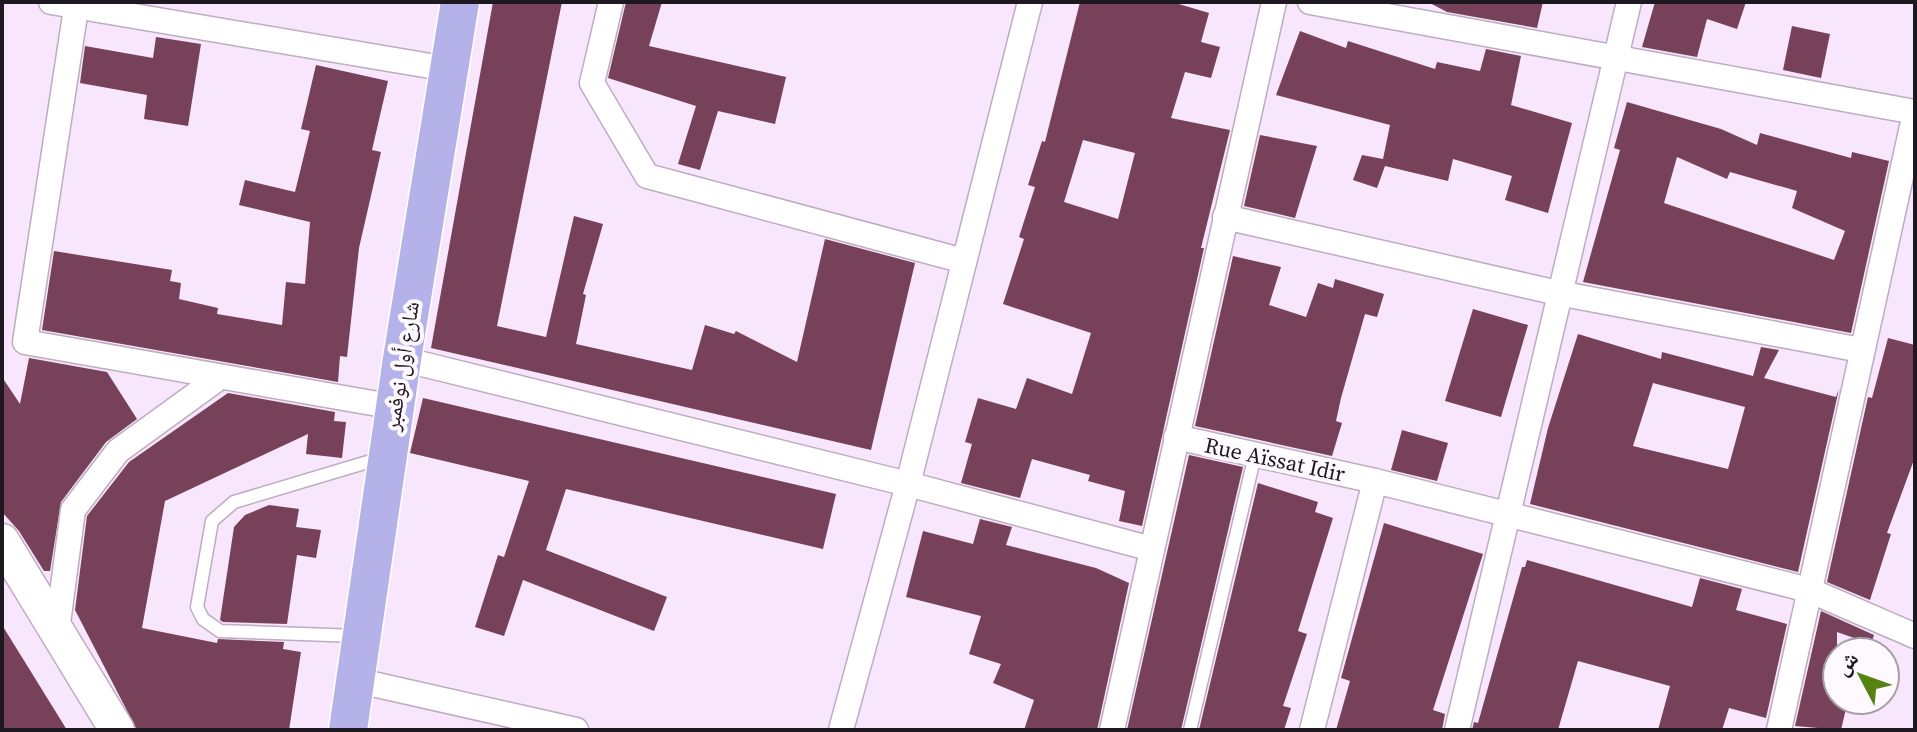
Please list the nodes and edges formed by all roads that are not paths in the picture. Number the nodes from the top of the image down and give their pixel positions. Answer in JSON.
{"nodes":[{"id":1,"x":51,"y":2,"type":"edge"},
{"id":2,"x":460,"y":2,"type":"edge"},
{"id":3,"x":611,"y":2,"type":"edge"},
{"id":4,"x":1030,"y":2,"type":"edge"},
{"id":5,"x":1274,"y":2,"type":"edge"},
{"id":6,"x":1310,"y":2,"type":"edge"},
{"id":7,"x":1629,"y":2,"type":"edge"},
{"id":8,"x":77,"y":4,"type":"edge"},
{"id":9,"x":1615,"y":59,"type":"junction"},
{"id":10,"x":448,"y":69,"type":"junction"},
{"id":11,"x":1915,"y":113,"type":"edge"},
{"id":12,"x":1225,"y":217,"type":"junction"},
{"id":13,"x":964,"y":261,"type":"junction"},
{"id":14,"x":1558,"y":293,"type":"junction"},
{"id":15,"x":1861,"y":350,"type":"junction"},
{"id":16,"x":402,"y":359,"type":"junction"},
{"id":17,"x":220,"y":377,"type":"junction"},
{"id":18,"x":395,"y":407,"type":"junction"},
{"id":19,"x":1176,"y":437,"type":"junction"},
{"id":20,"x":1255,"y":455,"type":"junction"},
{"id":21,"x":388,"y":456,"type":"junction"},
{"id":22,"x":1375,"y":481,"type":"junction"},
{"id":23,"x":908,"y":484,"type":"junction"},
{"id":24,"x":1507,"y":514,"type":"junction"},
{"id":25,"x":2,"y":541,"type":"edge"},
{"id":26,"x":1152,"y":549,"type":"junction"},
{"id":27,"x":1809,"y":590,"type":"junction"},
{"id":28,"x":57,"y":631,"type":"junction"},
{"id":29,"x":1915,"y":636,"type":"edge"},
{"id":30,"x":362,"y":637,"type":"junction"},
{"id":31,"x":355,"y":680,"type":"junction"},
{"id":32,"x":117,"y":730,"type":"edge"},
{"id":33,"x":348,"y":730,"type":"edge"},
{"id":34,"x":576,"y":730,"type":"edge"},
{"id":35,"x":841,"y":730,"type":"edge"},
{"id":36,"x":1112,"y":730,"type":"edge"},
{"id":37,"x":1190,"y":730,"type":"edge"},
{"id":38,"x":1312,"y":730,"type":"edge"},
{"id":39,"x":1457,"y":730,"type":"edge"},
{"id":40,"x":1779,"y":730,"type":"edge"}],
"edges":[{"from":1,"to":8,"type":"street"},
{"from":2,"to":10,"type":"main road","name":"شارع أول نوفمبر"},
{"from":3,"to":13,"type":"street"},
{"from":4,"to":13,"type":"street"},
{"from":5,"to":12,"type":"street"},
{"from":6,"to":9,"type":"street"},
{"from":7,"to":9,"type":"street"},
{"from":8,"to":10,"type":"street"},
{"from":8,"to":17,"type":"street"},
{"from":9,"to":11,"type":"street"},
{"from":9,"to":14,"type":"street"},
{"from":10,"to":16,"type":"main road","name":"شارع أول نوفمبر"},
{"from":11,"to":15,"type":"street"},
{"from":12,"to":14,"type":"street"},
{"from":12,"to":19,"type":"street"},
{"from":13,"to":23,"type":"street"},
{"from":14,"to":15,"type":"street"},
{"from":14,"to":24,"type":"street"},
{"from":15,"to":27,"type":"street"},
{"from":16,"to":18,"type":"main road","name":"شارع أول نوفمبر"},
{"from":16,"to":23,"type":"street"},
{"from":17,"to":18,"type":"street"},
{"from":17,"to":28,"type":"street"},
{"from":18,"to":21,"type":"main road","name":"شارع أول نوفمبر"},
{"from":19,"to":20,"type":"street","name":"Rue Aïssat Idir"},
{"from":19,"to":26,"type":"street"},
{"from":20,"to":22,"type":"street","name":"Rue Aïssat Idir"},
{"from":20,"to":37,"type":"lane"},
{"from":21,"to":30,"type":"main road","name":"شارع أول نوفمبر"},
{"from":21,"to":30,"type":"lane"},
{"from":22,"to":24,"type":"street","name":"Rue Aïssat Idir"},
{"from":22,"to":38,"type":"street"},
{"from":23,"to":26,"type":"street"},
{"from":23,"to":35,"type":"street"},
{"from":24,"to":27,"type":"street","name":"Rue Aïssat Idir"},
{"from":24,"to":39,"type":"street"},
{"from":25,"to":28,"type":"street"},
{"from":26,"to":36,"type":"street"},
{"from":27,"to":29,"type":"street","name":"Rue Aïssat Idir"},
{"from":27,"to":40,"type":"street"},
{"from":28,"to":32,"type":"street"},
{"from":30,"to":31,"type":"main road","name":"شارع أول نوفمبر"},
{"from":31,"to":33,"type":"main road","name":"شارع أول نوفمبر"},
{"from":31,"to":34,"type":"street"}]}
